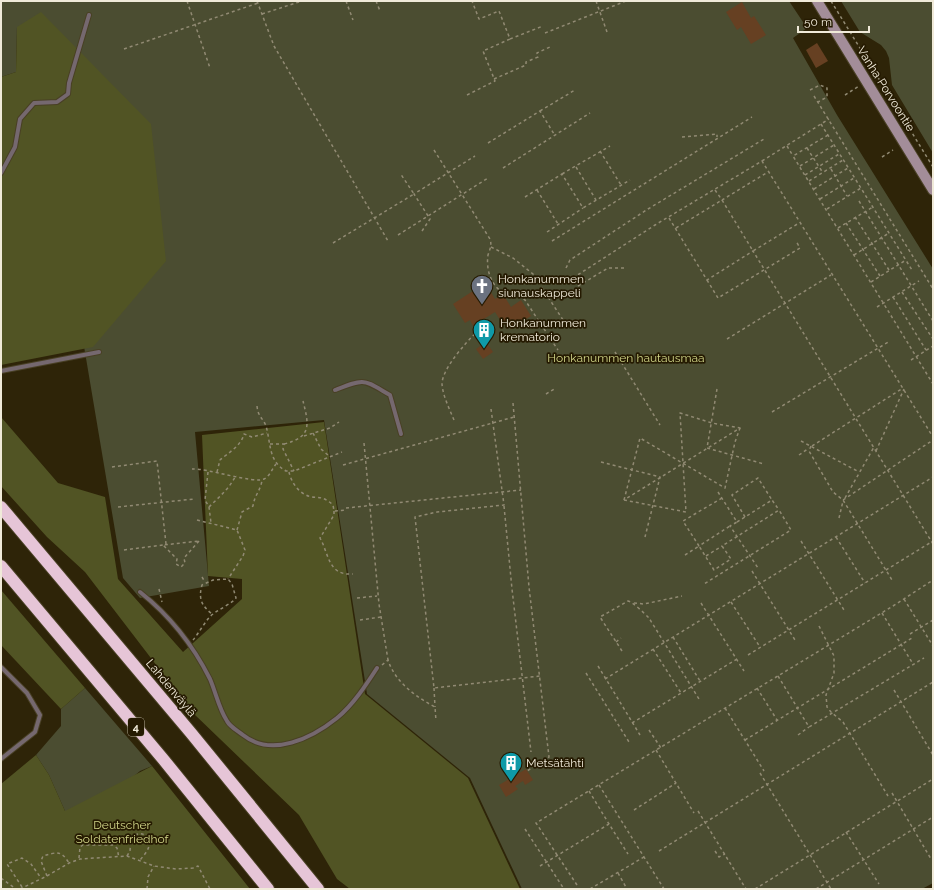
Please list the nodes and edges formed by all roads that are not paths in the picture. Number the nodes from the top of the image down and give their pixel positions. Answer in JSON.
{"nodes":[{"id":1,"x":817,"y":1,"type":"edge"},
{"id":2,"x":89,"y":15,"type":"dead end"},
{"id":3,"x":1,"y":173,"type":"edge"},
{"id":4,"x":933,"y":190,"type":"edge"},
{"id":5,"x":99,"y":352,"type":"dead end"},
{"id":6,"x":1,"y":371,"type":"edge"},
{"id":7,"x":335,"y":390,"type":"dead end"},
{"id":8,"x":401,"y":434,"type":"dead end"},
{"id":9,"x":1,"y":507,"type":"edge"},
{"id":10,"x":1,"y":566,"type":"edge"},
{"id":11,"x":140,"y":592,"type":"dead end"},
{"id":12,"x":1,"y":667,"type":"edge"},
{"id":13,"x":377,"y":668,"type":"road end"},
{"id":14,"x":1,"y":759,"type":"edge"},
{"id":15,"x":268,"y":889,"type":"edge"},
{"id":16,"x":318,"y":889,"type":"edge"}],
"edges":[{"from":1,"to":4,"type":"main road","name":"Vanha Porvoontie"},
{"from":2,"to":3,"type":"lane"},
{"from":5,"to":6,"type":"lane"},
{"from":7,"to":8,"type":"lane"},
{"from":9,"to":16,"type":"highway","name":"Lahdenväylä"},
{"from":10,"to":15,"type":"highway","number":"4"},
{"from":11,"to":13,"type":"lane"},
{"from":12,"to":14,"type":"lane"}]}
